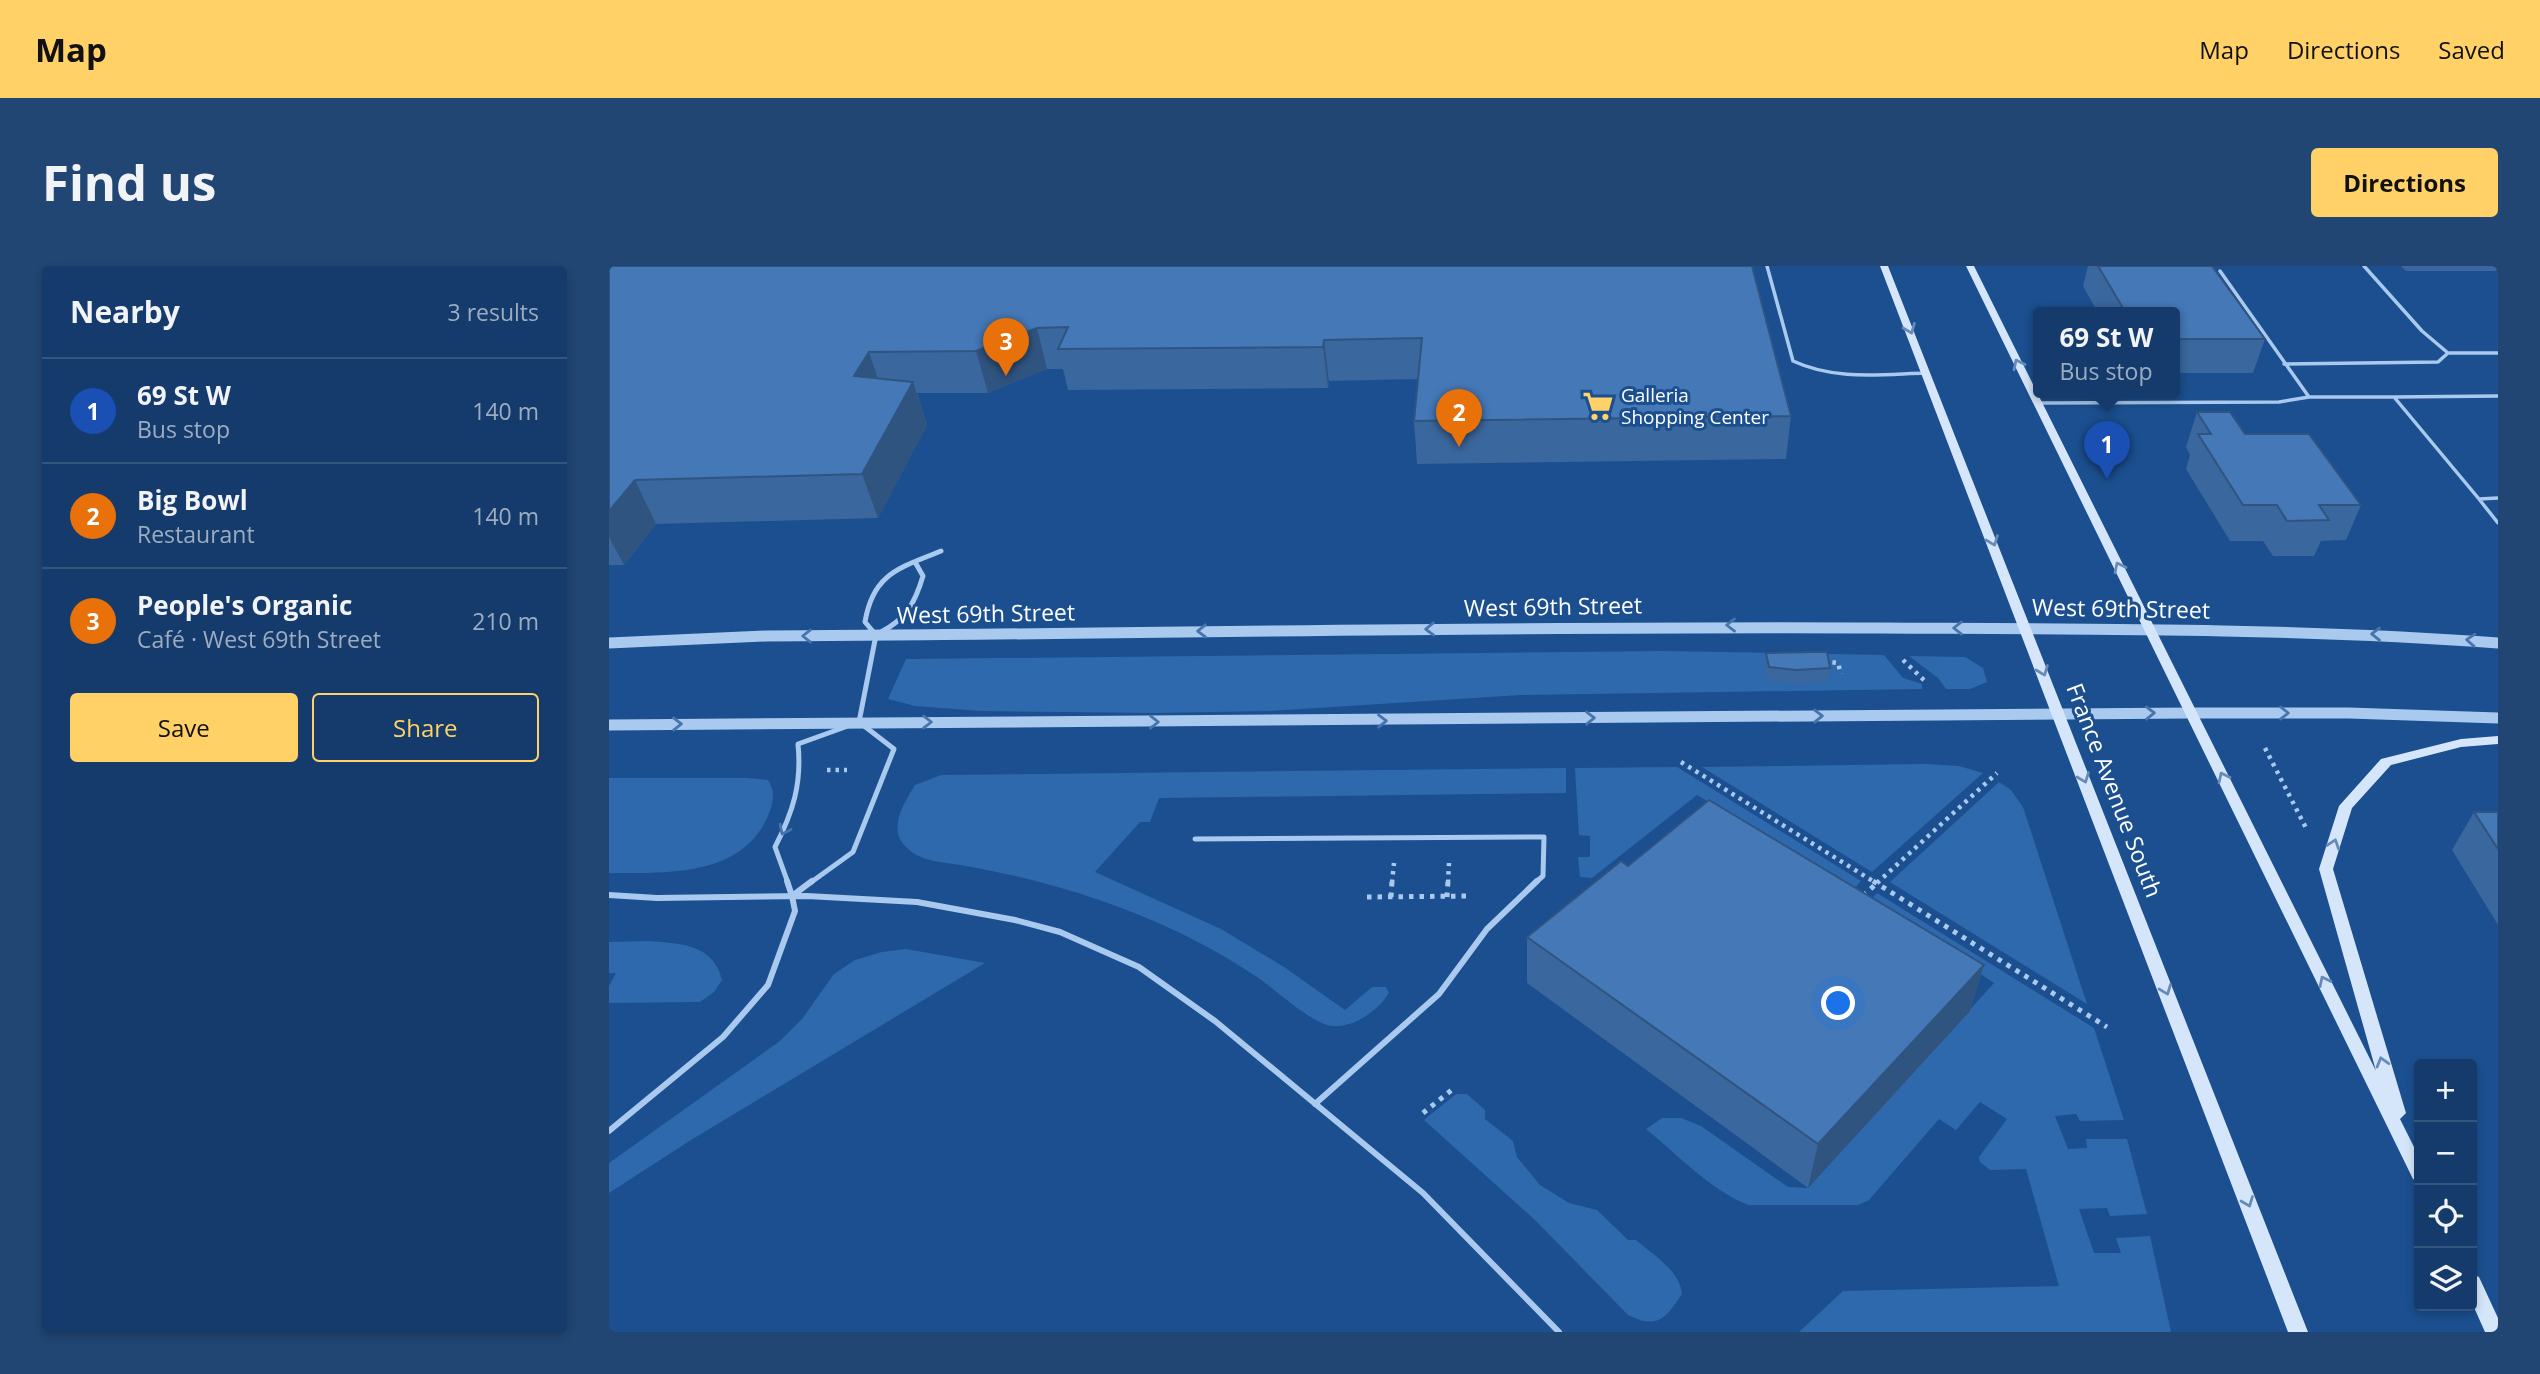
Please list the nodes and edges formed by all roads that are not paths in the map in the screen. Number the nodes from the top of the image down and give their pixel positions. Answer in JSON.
{"nodes":[{"id":1,"x":1767,"y":266,"type":"edge"},
{"id":2,"x":1884,"y":266,"type":"edge"},
{"id":3,"x":1970,"y":266,"type":"edge"},
{"id":4,"x":2364,"y":266,"type":"edge"},
{"id":5,"x":2220,"y":271,"type":"dead end"},
{"id":6,"x":2498,"y":353,"type":"edge"},
{"id":7,"x":2448,"y":354,"type":"junction"},
{"id":8,"x":2284,"y":364,"type":"junction"},
{"id":9,"x":1928,"y":373,"type":"junction"},
{"id":10,"x":2033,"y":393,"type":"edge"},
{"id":11,"x":2498,"y":396,"type":"edge"},
{"id":12,"x":2309,"y":397,"type":"junction"},
{"id":13,"x":2394,"y":397,"type":"junction"},
{"id":14,"x":2036,"y":398,"type":"edge"},
{"id":15,"x":2038,"y":403,"type":"junction"},
{"id":16,"x":2498,"y":498,"type":"edge"},
{"id":17,"x":2479,"y":499,"type":"junction"},
{"id":18,"x":2498,"y":523,"type":"edge"},
{"id":19,"x":941,"y":551,"type":"dead end"},
{"id":20,"x":915,"y":562,"type":"junction"},
{"id":21,"x":2026,"y":628,"type":"junction"},
{"id":22,"x":2150,"y":629,"type":"junction"},
{"id":23,"x":876,"y":635,"type":"junction"},
{"id":24,"x":609,"y":643,"type":"edge"},
{"id":25,"x":2498,"y":643,"type":"edge"},
{"id":26,"x":2191,"y":713,"type":"junction"},
{"id":27,"x":2059,"y":714,"type":"junction"},
{"id":28,"x":2498,"y":718,"type":"edge"},
{"id":29,"x":859,"y":722,"type":"junction"},
{"id":30,"x":609,"y":725,"type":"edge"},
{"id":31,"x":2498,"y":740,"type":"edge"},
{"id":32,"x":1195,"y":839,"type":"dead end"},
{"id":33,"x":609,"y":895,"type":"edge"},
{"id":34,"x":792,"y":896,"type":"junction"},
{"id":35,"x":1315,"y":1104,"type":"junction"},
{"id":36,"x":609,"y":1131,"type":"edge"},
{"id":37,"x":2408,"y":1152,"type":"junction"},
{"id":38,"x":2414,"y":1164,"type":"edge"},
{"id":39,"x":2477,"y":1294,"type":"edge"},
{"id":40,"x":1559,"y":1332,"type":"edge"},
{"id":41,"x":2298,"y":1332,"type":"edge"},
{"id":42,"x":2495,"y":1332,"type":"edge"}],
"edges":[{"from":1,"to":9,"type":"lane"},
{"from":2,"to":9,"type":"main road","name":"France Avenue South","one_way":true},
{"from":10,"to":3,"type":"main road","one_way":true},
{"from":4,"to":7,"type":"lane"},
{"from":5,"to":8,"type":"lane"},
{"from":6,"to":7,"type":"lane"},
{"from":7,"to":8,"type":"lane"},
{"from":8,"to":12,"type":"lane"},
{"from":9,"to":21,"type":"main road","name":"France Avenue South","one_way":true},
{"from":11,"to":13,"type":"lane"},
{"from":12,"to":13,"type":"lane"},
{"from":12,"to":15,"type":"lane"},
{"from":13,"to":17,"type":"lane"},
{"from":15,"to":14,"type":"main road","one_way":true},
{"from":22,"to":15,"type":"main road","one_way":true},
{"from":16,"to":17,"type":"lane"},
{"from":17,"to":18,"type":"lane"},
{"from":19,"to":20,"type":"lane"},
{"from":20,"to":23,"type":"lane"},
{"from":20,"to":23,"type":"lane"},
{"from":21,"to":22,"type":"street","name":"West 69th Street"},
{"from":21,"to":23,"type":"street","name":"West 69th Street","one_way":true},
{"from":21,"to":27,"type":"main road","name":"France Avenue South","one_way":true},
{"from":25,"to":22,"type":"street","name":"West 69th Street","one_way":true},
{"from":22,"to":26,"type":"main road"},
{"from":23,"to":24,"type":"street","name":"West 69th Street","one_way":true},
{"from":23,"to":29,"type":"lane"},
{"from":27,"to":26,"type":"street","one_way":true},
{"from":26,"to":28,"type":"street","one_way":true},
{"from":37,"to":26,"type":"main road","one_way":true},
{"from":29,"to":27,"type":"street","one_way":true},
{"from":27,"to":41,"type":"main road","name":"France Avenue South","one_way":true},
{"from":30,"to":29,"type":"street","one_way":true},
{"from":29,"to":34,"type":"lane","one_way":true},
{"from":29,"to":34,"type":"lane"},
{"from":37,"to":31,"type":"main road","one_way":true},
{"from":32,"to":35,"type":"lane"},
{"from":33,"to":34,"type":"lane"},
{"from":34,"to":35,"type":"lane"},
{"from":34,"to":36,"type":"lane"},
{"from":35,"to":40,"type":"lane"},
{"from":37,"to":38,"type":"main road"},
{"from":39,"to":42,"type":"main road"}]}
